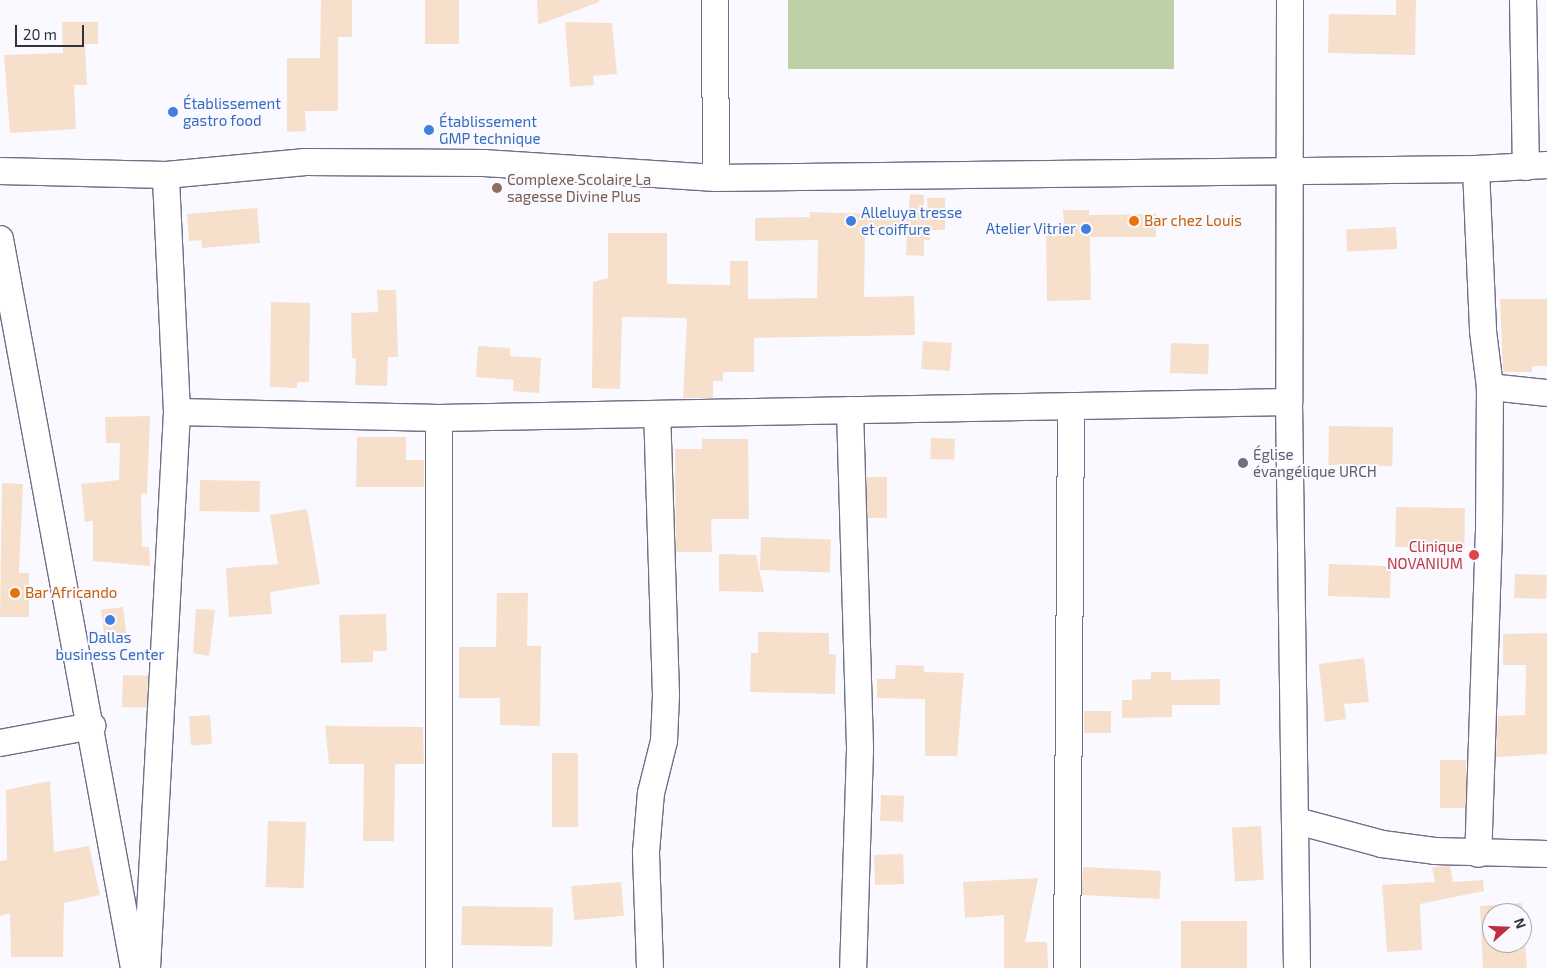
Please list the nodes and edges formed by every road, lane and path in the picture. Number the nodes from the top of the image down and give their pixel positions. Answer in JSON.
{"nodes":[{"id":1,"x":715,"y":0,"type":"edge"},
{"id":2,"x":1290,"y":0,"type":"edge"},
{"id":3,"x":1524,"y":0,"type":"edge"},
{"id":4,"x":1536,"y":166,"type":"edge"},
{"id":5,"x":1476,"y":169,"type":"junction"},
{"id":6,"x":1291,"y":170,"type":"junction"},
{"id":7,"x":0,"y":171,"type":"edge"},
{"id":8,"x":166,"y":175,"type":"junction"},
{"id":9,"x":716,"y":178,"type":"junction"},
{"id":10,"x":0,"y":239,"type":"edge"},
{"id":11,"x":2,"y":270,"type":"edge"},
{"id":12,"x":1490,"y":387,"type":"junction"},
{"id":13,"x":1547,"y":393,"type":"edge"},
{"id":14,"x":1290,"y":402,"type":"junction"},
{"id":15,"x":1071,"y":406,"type":"junction"},
{"id":16,"x":850,"y":410,"type":"junction"},
{"id":17,"x":176,"y":412,"type":"junction"},
{"id":18,"x":657,"y":414,"type":"junction"},
{"id":19,"x":439,"y":418,"type":"junction"},
{"id":20,"x":92,"y":726,"type":"junction"},
{"id":21,"x":0,"y":743,"type":"edge"},
{"id":22,"x":1297,"y":821,"type":"junction"},
{"id":23,"x":1478,"y":854,"type":"junction"},
{"id":24,"x":1547,"y":854,"type":"edge"},
{"id":25,"x":134,"y":968,"type":"edge"},
{"id":26,"x":147,"y":968,"type":"edge"},
{"id":27,"x":439,"y":968,"type":"edge"},
{"id":28,"x":650,"y":968,"type":"edge"},
{"id":29,"x":853,"y":968,"type":"edge"},
{"id":30,"x":1068,"y":968,"type":"edge"},
{"id":31,"x":1297,"y":968,"type":"edge"}],
"edges":[{"from":1,"to":9,"type":"street"},
{"from":2,"to":6,"type":"street"},
{"from":3,"to":4,"type":"street"},
{"from":4,"to":5,"type":"street"},
{"from":5,"to":6,"type":"street"},
{"from":5,"to":12,"type":"street"},
{"from":6,"to":9,"type":"street"},
{"from":6,"to":14,"type":"street"},
{"from":7,"to":8,"type":"street"},
{"from":8,"to":9,"type":"street"},
{"from":8,"to":17,"type":"street"},
{"from":10,"to":11,"type":"street"},
{"from":11,"to":20,"type":"street"},
{"from":12,"to":13,"type":"street"},
{"from":12,"to":23,"type":"street"},
{"from":14,"to":15,"type":"street"},
{"from":14,"to":22,"type":"street"},
{"from":15,"to":16,"type":"street"},
{"from":15,"to":30,"type":"street"},
{"from":16,"to":18,"type":"street"},
{"from":16,"to":29,"type":"street"},
{"from":17,"to":19,"type":"street"},
{"from":17,"to":26,"type":"street"},
{"from":18,"to":19,"type":"street"},
{"from":18,"to":28,"type":"street"},
{"from":19,"to":27,"type":"street"},
{"from":20,"to":21,"type":"street"},
{"from":20,"to":25,"type":"street"},
{"from":22,"to":23,"type":"street"},
{"from":22,"to":31,"type":"street"},
{"from":23,"to":24,"type":"street"}]}
